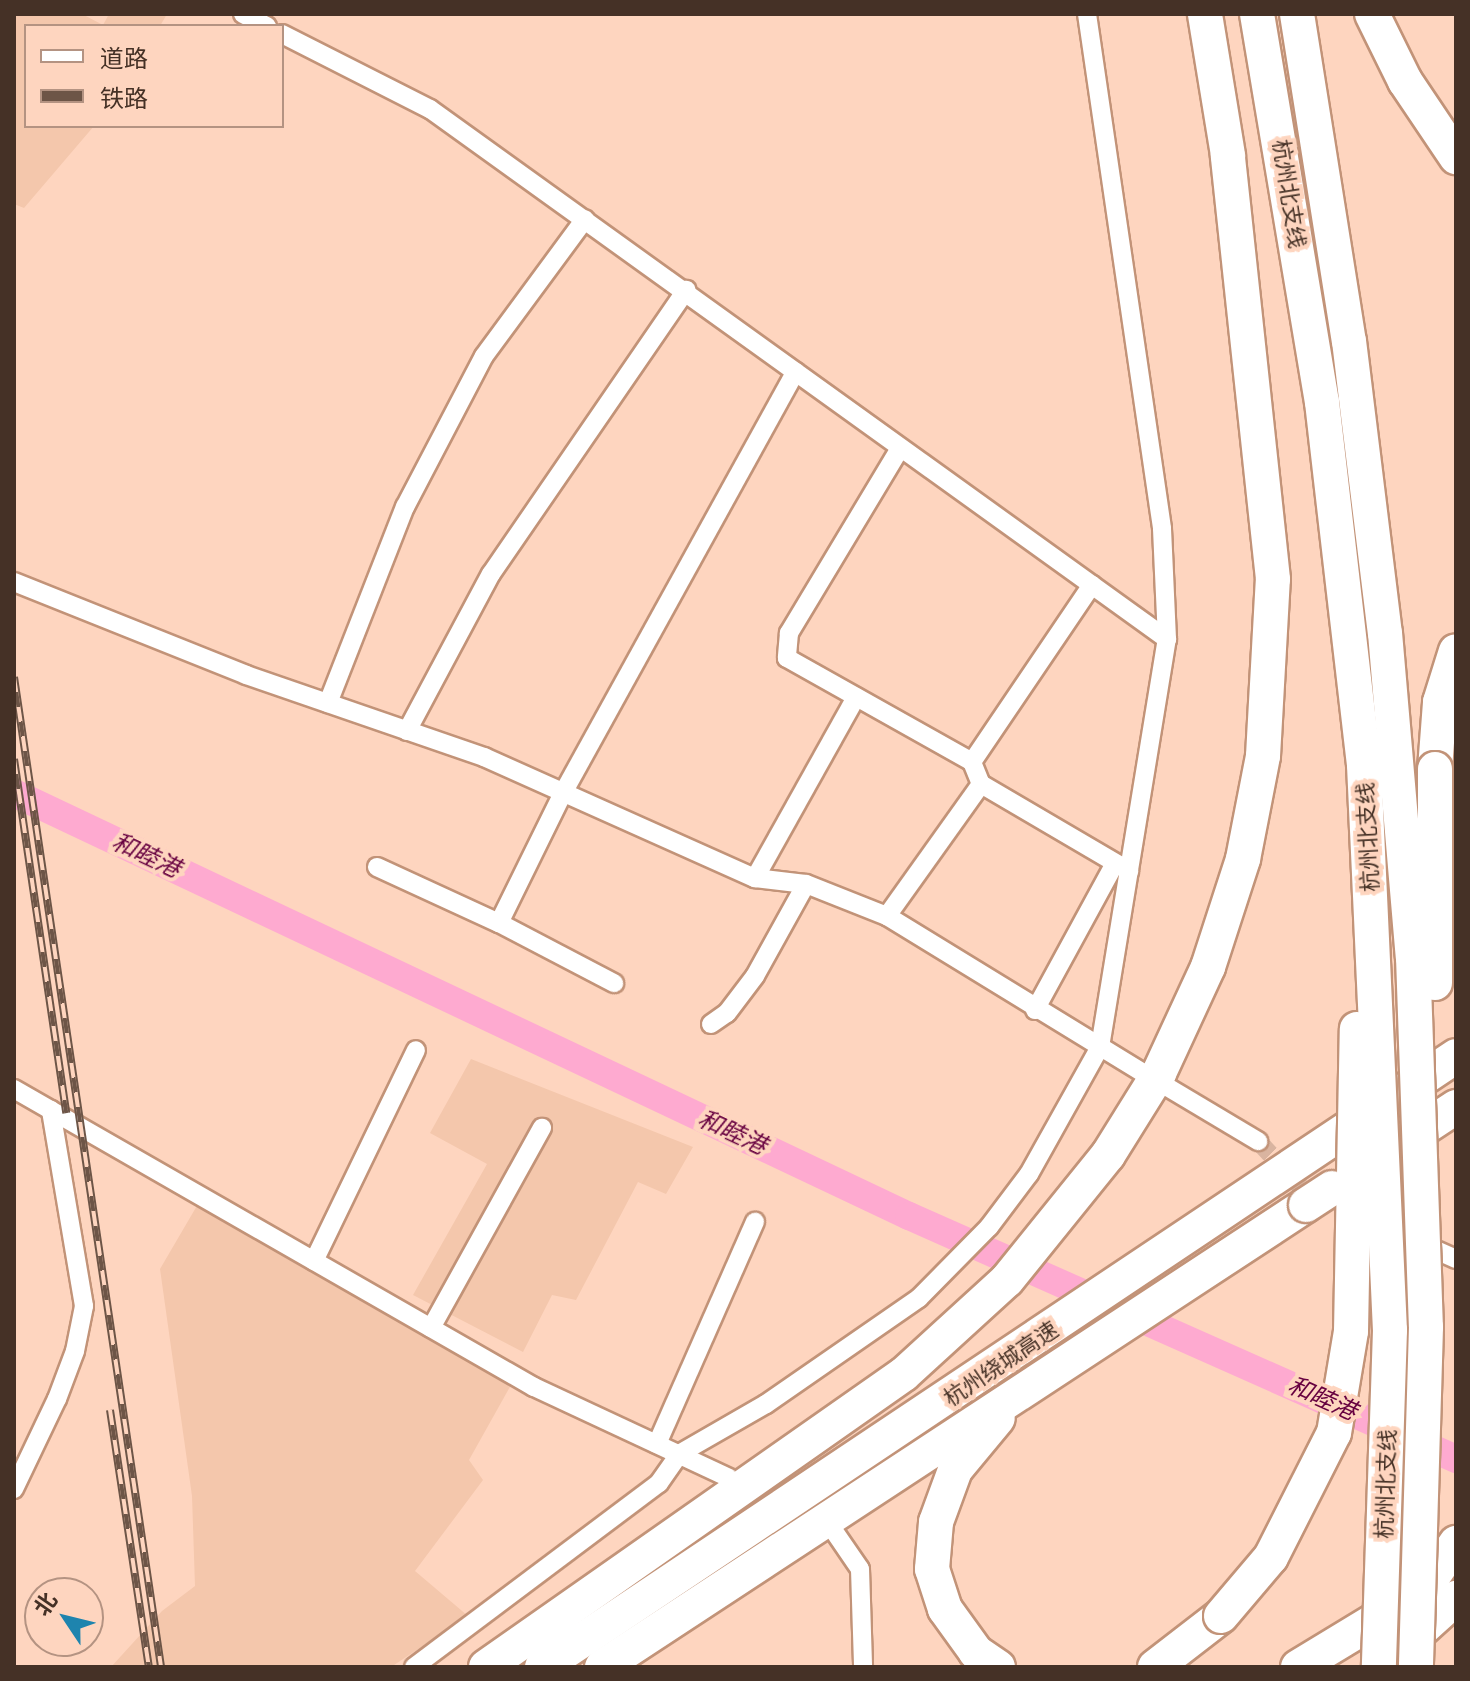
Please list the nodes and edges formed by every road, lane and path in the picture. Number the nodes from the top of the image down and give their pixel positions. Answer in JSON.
{"nodes":[{"id":1,"x":243,"y":14,"type":"edge"},
{"id":2,"x":1087,"y":14,"type":"edge"},
{"id":3,"x":1205,"y":14,"type":"edge"},
{"id":4,"x":1257,"y":14,"type":"edge"},
{"id":5,"x":1297,"y":14,"type":"edge"},
{"id":6,"x":1372,"y":14,"type":"edge"},
{"id":7,"x":263,"y":24,"type":"edge"},
{"id":8,"x":284,"y":35,"type":"edge"},
{"id":9,"x":1456,"y":157,"type":"edge"},
{"id":10,"x":585,"y":219,"type":"junction"},
{"id":11,"x":686,"y":290,"type":"junction"},
{"id":12,"x":795,"y":372,"type":"junction"},
{"id":13,"x":899,"y":450,"type":"junction"},
{"id":14,"x":14,"y":582,"type":"edge"},
{"id":15,"x":1092,"y":585,"type":"junction"},
{"id":16,"x":1167,"y":639,"type":"junction"},
{"id":17,"x":1456,"y":651,"type":"edge"},
{"id":18,"x":856,"y":697,"type":"junction"},
{"id":19,"x":328,"y":703,"type":"junction"},
{"id":20,"x":407,"y":731,"type":"junction"},
{"id":21,"x":972,"y":762,"type":"junction"},
{"id":22,"x":1364,"y":765,"type":"junction"},
{"id":23,"x":981,"y":784,"type":"junction"},
{"id":24,"x":563,"y":793,"type":"junction"},
{"id":25,"x":377,"y":867,"type":"dead end"},
{"id":26,"x":1122,"y":867,"type":"junction"},
{"id":27,"x":755,"y":878,"type":"junction"},
{"id":28,"x":806,"y":884,"type":"junction"},
{"id":29,"x":887,"y":916,"type":"junction"},
{"id":30,"x":499,"y":923,"type":"junction"},
{"id":31,"x":614,"y":983,"type":"dead end"},
{"id":32,"x":1035,"y":1010,"type":"junction"},
{"id":33,"x":711,"y":1024,"type":"dead end"},
{"id":34,"x":1100,"y":1047,"type":"junction"},
{"id":35,"x":416,"y":1050,"type":"dead end"},
{"id":36,"x":1456,"y":1056,"type":"edge"},
{"id":37,"x":1140,"y":1071,"type":"dead end"},
{"id":38,"x":1169,"y":1088,"type":"dead end"},
{"id":39,"x":16,"y":1095,"type":"edge"},
{"id":40,"x":1456,"y":1107,"type":"edge"},
{"id":41,"x":51,"y":1110,"type":"junction"},
{"id":42,"x":542,"y":1128,"type":"dead end"},
{"id":43,"x":1258,"y":1141,"type":"tunnel mouth"},
{"id":44,"x":1313,"y":1193,"type":"junction"},
{"id":45,"x":755,"y":1222,"type":"dead end"},
{"id":46,"x":1456,"y":1259,"type":"edge"},
{"id":47,"x":314,"y":1261,"type":"junction"},
{"id":48,"x":1426,"y":1327,"type":"junction"},
{"id":49,"x":431,"y":1328,"type":"junction"},
{"id":50,"x":1028,"y":1372,"type":"junction"},
{"id":51,"x":657,"y":1444,"type":"junction"},
{"id":52,"x":679,"y":1454,"type":"junction"},
{"id":53,"x":729,"y":1478,"type":"tunnel mouth"},
{"id":54,"x":14,"y":1489,"type":"edge"},
{"id":55,"x":836,"y":1534,"type":"tunnel mouth"},
{"id":56,"x":1456,"y":1543,"type":"edge"},
{"id":57,"x":1456,"y":1598,"type":"edge"},
{"id":58,"x":414,"y":1667,"type":"edge"},
{"id":59,"x":486,"y":1667,"type":"edge"},
{"id":60,"x":542,"y":1667,"type":"edge"},
{"id":61,"x":602,"y":1667,"type":"edge"},
{"id":62,"x":863,"y":1667,"type":"edge"},
{"id":63,"x":998,"y":1667,"type":"edge"},
{"id":64,"x":1155,"y":1667,"type":"edge"},
{"id":65,"x":1298,"y":1667,"type":"edge"},
{"id":66,"x":1380,"y":1667,"type":"edge"},
{"id":67,"x":1416,"y":1667,"type":"edge"}],
"edges":[{"from":1,"to":7,"type":"street"},
{"from":2,"to":16,"type":"street"},
{"from":3,"to":59,"type":"highway"},
{"from":4,"to":22,"type":"highway","name":"杭州北支线","bridge":true},
{"from":5,"to":48,"type":"highway","name":"杭州北支线","bridge":true},
{"from":6,"to":9,"type":"highway"},
{"from":8,"to":10,"type":"street"},
{"from":10,"to":11,"type":"street"},
{"from":10,"to":19,"type":"street"},
{"from":11,"to":12,"type":"street"},
{"from":11,"to":20,"type":"street"},
{"from":12,"to":13,"type":"street"},
{"from":12,"to":24,"type":"street"},
{"from":13,"to":15,"type":"street"},
{"from":13,"to":18,"type":"street"},
{"from":14,"to":19,"type":"street"},
{"from":15,"to":16,"type":"street"},
{"from":15,"to":21,"type":"street"},
{"from":16,"to":26,"type":"street"},
{"from":17,"to":48,"type":"highway","bridge":true},
{"from":18,"to":21,"type":"street"},
{"from":18,"to":27,"type":"street"},
{"from":19,"to":20,"type":"street"},
{"from":20,"to":24,"type":"street"},
{"from":21,"to":23,"type":"street"},
{"from":22,"to":64,"type":"highway","bridge":true},
{"from":22,"to":66,"type":"highway","name":"杭州北支线","bridge":true},
{"from":23,"to":26,"type":"street"},
{"from":23,"to":29,"type":"street"},
{"from":24,"to":27,"type":"street"},
{"from":24,"to":30,"type":"street"},
{"from":25,"to":30,"type":"street"},
{"from":26,"to":32,"type":"street"},
{"from":26,"to":34,"type":"street"},
{"from":27,"to":28,"type":"street"},
{"from":28,"to":29,"type":"street"},
{"from":28,"to":33,"type":"street"},
{"from":29,"to":32,"type":"street"},
{"from":30,"to":31,"type":"street"},
{"from":32,"to":34,"type":"street"},
{"from":34,"to":37,"type":"street"},
{"from":34,"to":52,"type":"street"},
{"from":35,"to":47,"type":"street"},
{"from":36,"to":50,"type":"highway","name":"杭州绕城高速"},
{"from":38,"to":43,"type":"street"},
{"from":39,"to":41,"type":"street"},
{"from":40,"to":44,"type":"highway","name":"杭州绕城高速"},
{"from":41,"to":47,"type":"street"},
{"from":41,"to":54,"type":"street"},
{"from":42,"to":49,"type":"street"},
{"from":44,"to":46,"type":"street"},
{"from":44,"to":50,"type":"highway","name":"杭州绕城高速"},
{"from":45,"to":51,"type":"street"},
{"from":47,"to":49,"type":"street"},
{"from":48,"to":67,"type":"highway","name":"杭州北支线","bridge":true},
{"from":49,"to":51,"type":"street"},
{"from":50,"to":60,"type":"highway","name":"杭州绕城高速"},
{"from":50,"to":61,"type":"highway","name":"杭州绕城高速"},
{"from":50,"to":63,"type":"highway"},
{"from":51,"to":52,"type":"street"},
{"from":52,"to":53,"type":"street"},
{"from":52,"to":58,"type":"street"},
{"from":55,"to":62,"type":"street"},
{"from":56,"to":65,"type":"highway"},
{"from":57,"to":66,"type":"highway"}]}
